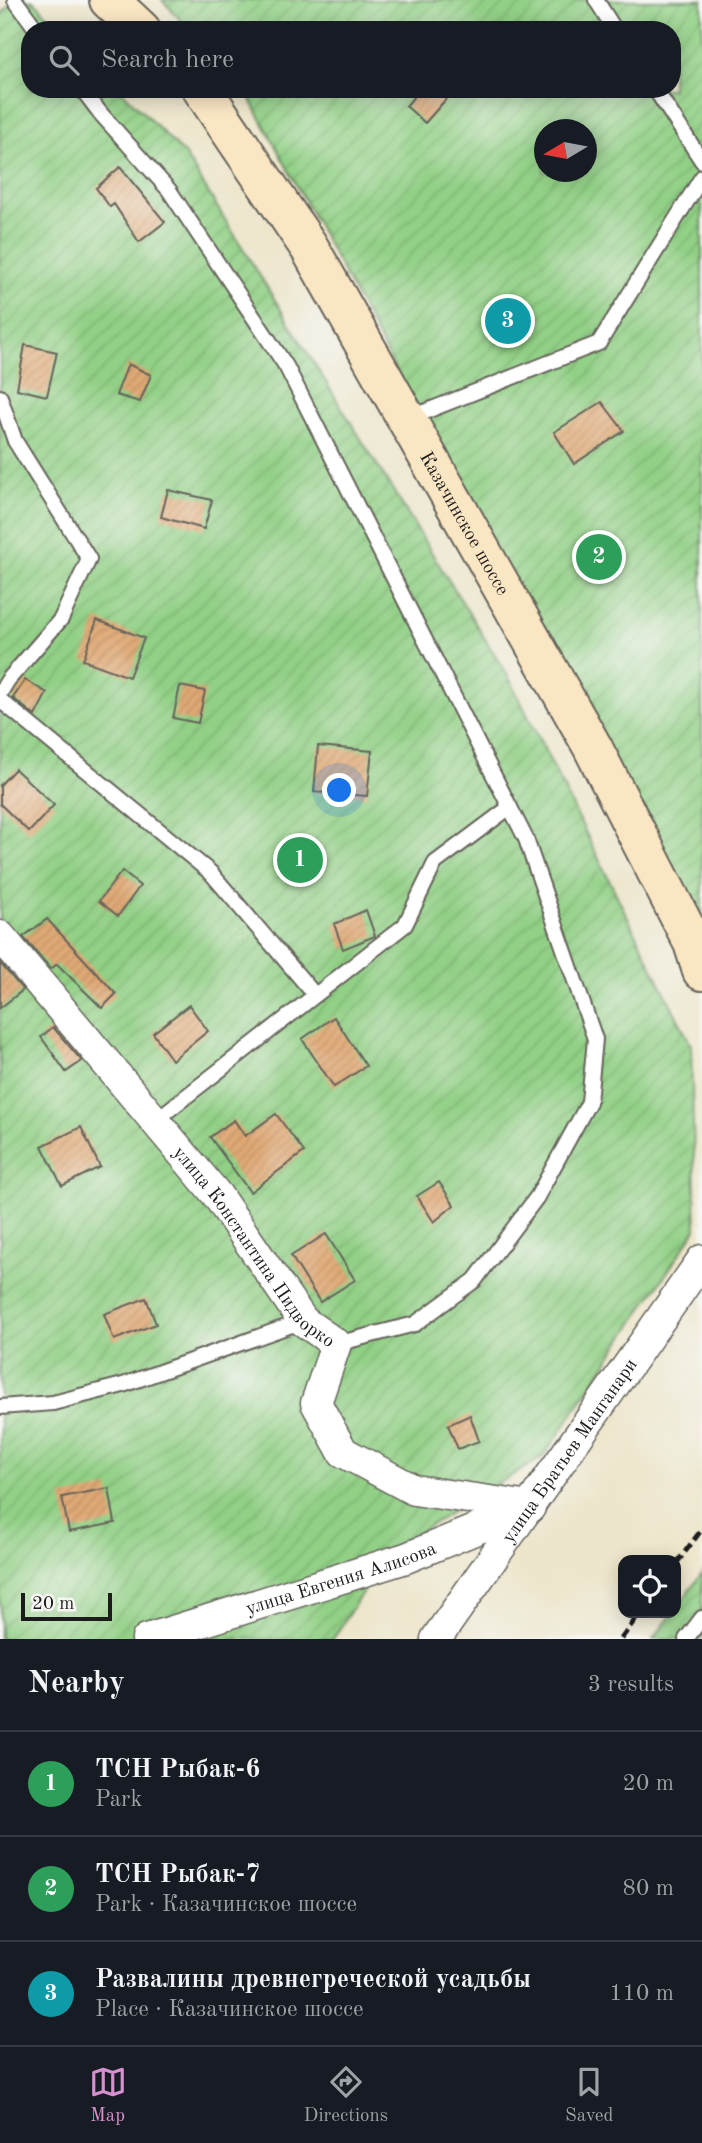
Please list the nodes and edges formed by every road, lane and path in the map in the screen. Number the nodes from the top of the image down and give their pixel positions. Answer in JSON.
{"nodes":[{"id":1,"x":15,"y":0,"type":"edge"},
{"id":2,"x":109,"y":0,"type":"edge"},
{"id":3,"x":596,"y":0,"type":"edge"},
{"id":4,"x":30,"y":21,"type":"edge"},
{"id":5,"x":131,"y":21,"type":"edge"},
{"id":6,"x":609,"y":21,"type":"edge"},
{"id":7,"x":89,"y":98,"type":"edge"},
{"id":8,"x":208,"y":98,"type":"edge"},
{"id":9,"x":661,"y":98,"type":"edge"},
{"id":10,"x":702,"y":161,"type":"edge"},
{"id":11,"x":702,"y":177,"type":"edge"},
{"id":12,"x":0,"y":397,"type":"edge"},
{"id":13,"x":407,"y":419,"type":"junction"},
{"id":14,"x":0,"y":693,"type":"edge"},
{"id":15,"x":0,"y":700,"type":"edge"},
{"id":16,"x":510,"y":807,"type":"junction"},
{"id":17,"x":0,"y":936,"type":"edge"},
{"id":18,"x":702,"y":971,"type":"edge"},
{"id":19,"x":315,"y":995,"type":"junction"},
{"id":20,"x":156,"y":1120,"type":"junction"},
{"id":21,"x":702,"y":1261,"type":"edge"},
{"id":22,"x":303,"y":1321,"type":"junction"},
{"id":23,"x":336,"y":1344,"type":"junction"},
{"id":24,"x":0,"y":1406,"type":"edge"},
{"id":25,"x":530,"y":1507,"type":"junction"},
{"id":26,"x":702,"y":1618,"type":"edge"},
{"id":27,"x":147,"y":1639,"type":"edge"},
{"id":28,"x":436,"y":1639,"type":"edge"},
{"id":29,"x":686,"y":1639,"type":"edge"}],
"edges":[{"from":1,"to":4,"type":"lane"},
{"from":2,"to":5,"type":"main road"},
{"from":3,"to":6,"type":"lane"},
{"from":7,"to":16,"type":"lane"},
{"from":8,"to":13,"type":"main road","name":"Казачинское шоссе"},
{"from":9,"to":10,"type":"lane"},
{"from":11,"to":13,"type":"lane"},
{"from":12,"to":14,"type":"lane"},
{"from":13,"to":18,"type":"main road","name":"Казачинское шоссе"},
{"from":15,"to":19,"type":"lane"},
{"from":16,"to":19,"type":"lane"},
{"from":16,"to":23,"type":"lane"},
{"from":17,"to":20,"type":"street","name":"улица Константина Пидворко"},
{"from":19,"to":20,"type":"lane"},
{"from":20,"to":22,"type":"street","name":"улица Константина Пидворко"},
{"from":21,"to":25,"type":"street","name":"улица Братьев Манганари"},
{"from":22,"to":23,"type":"street","name":"улица Константина Пидворко"},
{"from":22,"to":24,"type":"lane"},
{"from":23,"to":25,"type":"street","name":"улица Константина Пидворко"},
{"from":25,"to":27,"type":"street","name":"улица Евгения Алисова"},
{"from":25,"to":28,"type":"street","name":"улица Братьев Манганари"},
{"from":26,"to":29,"type":"lane"}]}
